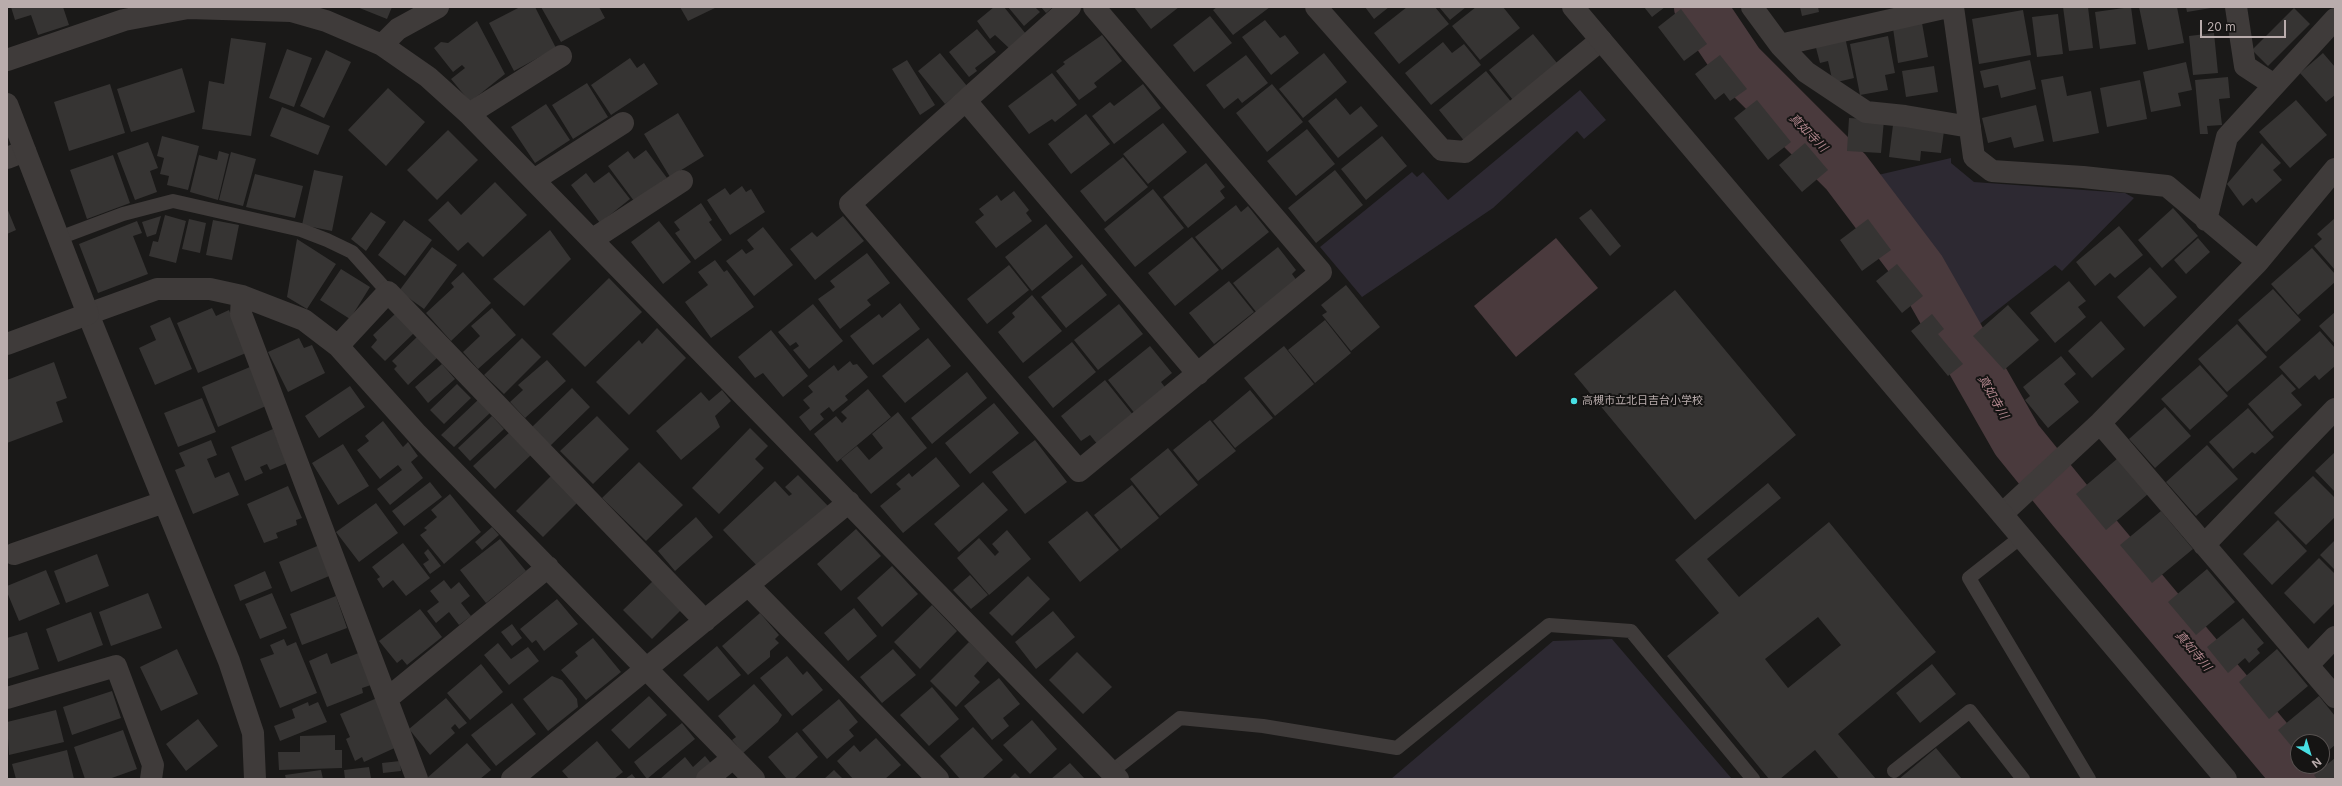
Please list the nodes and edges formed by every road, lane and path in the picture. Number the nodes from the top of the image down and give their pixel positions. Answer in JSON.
{"nodes":[{"id":1,"x":438,"y":7,"type":"edge"},
{"id":2,"x":1070,"y":7,"type":"edge"},
{"id":3,"x":1094,"y":7,"type":"edge"},
{"id":4,"x":1316,"y":7,"type":"edge"},
{"id":5,"x":1573,"y":7,"type":"edge"},
{"id":6,"x":1752,"y":7,"type":"edge"},
{"id":7,"x":1948,"y":7,"type":"edge"},
{"id":8,"x":1953,"y":7,"type":"edge"},
{"id":9,"x":2236,"y":7,"type":"edge"},
{"id":10,"x":2335,"y":19,"type":"edge"},
{"id":11,"x":1601,"y":40,"type":"junction"},
{"id":12,"x":382,"y":45,"type":"junction"},
{"id":13,"x":1780,"y":45,"type":"junction"},
{"id":14,"x":561,"y":56,"type":"dead end"},
{"id":15,"x":7,"y":60,"type":"edge"},
{"id":16,"x":2274,"y":85,"type":"junction"},
{"id":17,"x":966,"y":101,"type":"junction"},
{"id":18,"x":7,"y":104,"type":"edge"},
{"id":19,"x":469,"y":114,"type":"junction"},
{"id":20,"x":623,"y":123,"type":"dead end"},
{"id":21,"x":1970,"y":127,"type":"junction"},
{"id":22,"x":16,"y":155,"type":"edge"},
{"id":23,"x":2334,"y":173,"type":"edge"},
{"id":24,"x":534,"y":180,"type":"junction"},
{"id":25,"x":682,"y":181,"type":"dead end"},
{"id":26,"x":2206,"y":220,"type":"junction"},
{"id":27,"x":58,"y":238,"type":"junction"},
{"id":28,"x":593,"y":239,"type":"junction"},
{"id":29,"x":2258,"y":262,"type":"junction"},
{"id":30,"x":388,"y":292,"type":"junction"},
{"id":31,"x":242,"y":296,"type":"junction"},
{"id":32,"x":88,"y":314,"type":"junction"},
{"id":33,"x":7,"y":344,"type":"edge"},
{"id":34,"x":338,"y":346,"type":"junction"},
{"id":35,"x":1198,"y":374,"type":"junction"},
{"id":36,"x":2335,"y":409,"type":"edge"},
{"id":37,"x":2100,"y":422,"type":"junction"},
{"id":38,"x":164,"y":502,"type":"junction"},
{"id":39,"x":849,"y":502,"type":"junction"},
{"id":40,"x":2002,"y":514,"type":"junction"},
{"id":41,"x":2021,"y":537,"type":"junction"},
{"id":42,"x":2204,"y":545,"type":"junction"},
{"id":43,"x":14,"y":554,"type":"dead end"},
{"id":44,"x":548,"y":567,"type":"junction"},
{"id":45,"x":749,"y":586,"type":"junction"},
{"id":46,"x":705,"y":621,"type":"junction"},
{"id":47,"x":2335,"y":637,"type":"edge"},
{"id":48,"x":2308,"y":665,"type":"junction"},
{"id":49,"x":647,"y":668,"type":"junction"},
{"id":50,"x":2335,"y":697,"type":"edge"},
{"id":51,"x":7,"y":698,"type":"edge"},
{"id":52,"x":388,"y":698,"type":"junction"},
{"id":53,"x":733,"y":758,"type":"junction"},
{"id":54,"x":1894,"y":771,"type":"dead end"},
{"id":55,"x":1115,"y":775,"type":"edge"},
{"id":56,"x":151,"y":779,"type":"edge"},
{"id":57,"x":255,"y":779,"type":"edge"},
{"id":58,"x":418,"y":779,"type":"edge"},
{"id":59,"x":512,"y":779,"type":"edge"},
{"id":60,"x":707,"y":779,"type":"edge"},
{"id":61,"x":754,"y":779,"type":"edge"},
{"id":62,"x":938,"y":779,"type":"edge"},
{"id":63,"x":1753,"y":779,"type":"edge"},
{"id":64,"x":2023,"y":779,"type":"edge"},
{"id":65,"x":2089,"y":779,"type":"edge"},
{"id":66,"x":2226,"y":779,"type":"edge"}],
"edges":[{"from":1,"to":12,"type":"street"},
{"from":2,"to":17,"type":"street"},
{"from":3,"to":35,"type":"street"},
{"from":4,"to":11,"type":"street"},
{"from":5,"to":11,"type":"street"},
{"from":6,"to":13,"type":"street"},
{"from":7,"to":13,"type":"street"},
{"from":8,"to":21,"type":"street"},
{"from":9,"to":16,"type":"street"},
{"from":10,"to":16,"type":"street"},
{"from":11,"to":40,"type":"street"},
{"from":12,"to":15,"type":"street"},
{"from":12,"to":19,"type":"street"},
{"from":13,"to":21,"type":"street"},
{"from":14,"to":19,"type":"street"},
{"from":16,"to":26,"type":"street"},
{"from":17,"to":35,"type":"street"},
{"from":17,"to":35,"type":"street"},
{"from":18,"to":22,"type":"street"},
{"from":19,"to":24,"type":"street"},
{"from":20,"to":24,"type":"street"},
{"from":21,"to":26,"type":"street"},
{"from":22,"to":27,"type":"street"},
{"from":23,"to":29,"type":"street"},
{"from":24,"to":28,"type":"street"},
{"from":25,"to":28,"type":"street"},
{"from":26,"to":29,"type":"street"},
{"from":27,"to":30,"type":"lane"},
{"from":27,"to":32,"type":"street"},
{"from":28,"to":39,"type":"street"},
{"from":29,"to":37,"type":"street"},
{"from":30,"to":34,"type":"street"},
{"from":30,"to":46,"type":"street"},
{"from":31,"to":32,"type":"street"},
{"from":31,"to":34,"type":"street"},
{"from":31,"to":52,"type":"street"},
{"from":32,"to":33,"type":"street"},
{"from":32,"to":38,"type":"street"},
{"from":34,"to":44,"type":"street"},
{"from":36,"to":42,"type":"street"},
{"from":37,"to":40,"type":"street"},
{"from":37,"to":42,"type":"street"},
{"from":38,"to":43,"type":"street"},
{"from":38,"to":57,"type":"street"},
{"from":39,"to":45,"type":"street"},
{"from":39,"to":55,"type":"street"},
{"from":40,"to":41,"type":"street"},
{"from":41,"to":65,"type":"lane"},
{"from":41,"to":66,"type":"street"},
{"from":42,"to":48,"type":"street"},
{"from":44,"to":49,"type":"street"},
{"from":44,"to":52,"type":"street"},
{"from":45,"to":46,"type":"street"},
{"from":45,"to":62,"type":"street"},
{"from":46,"to":49,"type":"street"},
{"from":47,"to":48,"type":"street"},
{"from":48,"to":50,"type":"street"},
{"from":49,"to":53,"type":"street"},
{"from":49,"to":59,"type":"street"},
{"from":51,"to":56,"type":"street"},
{"from":52,"to":58,"type":"street"},
{"from":53,"to":60,"type":"street"},
{"from":53,"to":61,"type":"street"},
{"from":54,"to":64,"type":"lane"},
{"from":55,"to":63,"type":"lane"}]}
